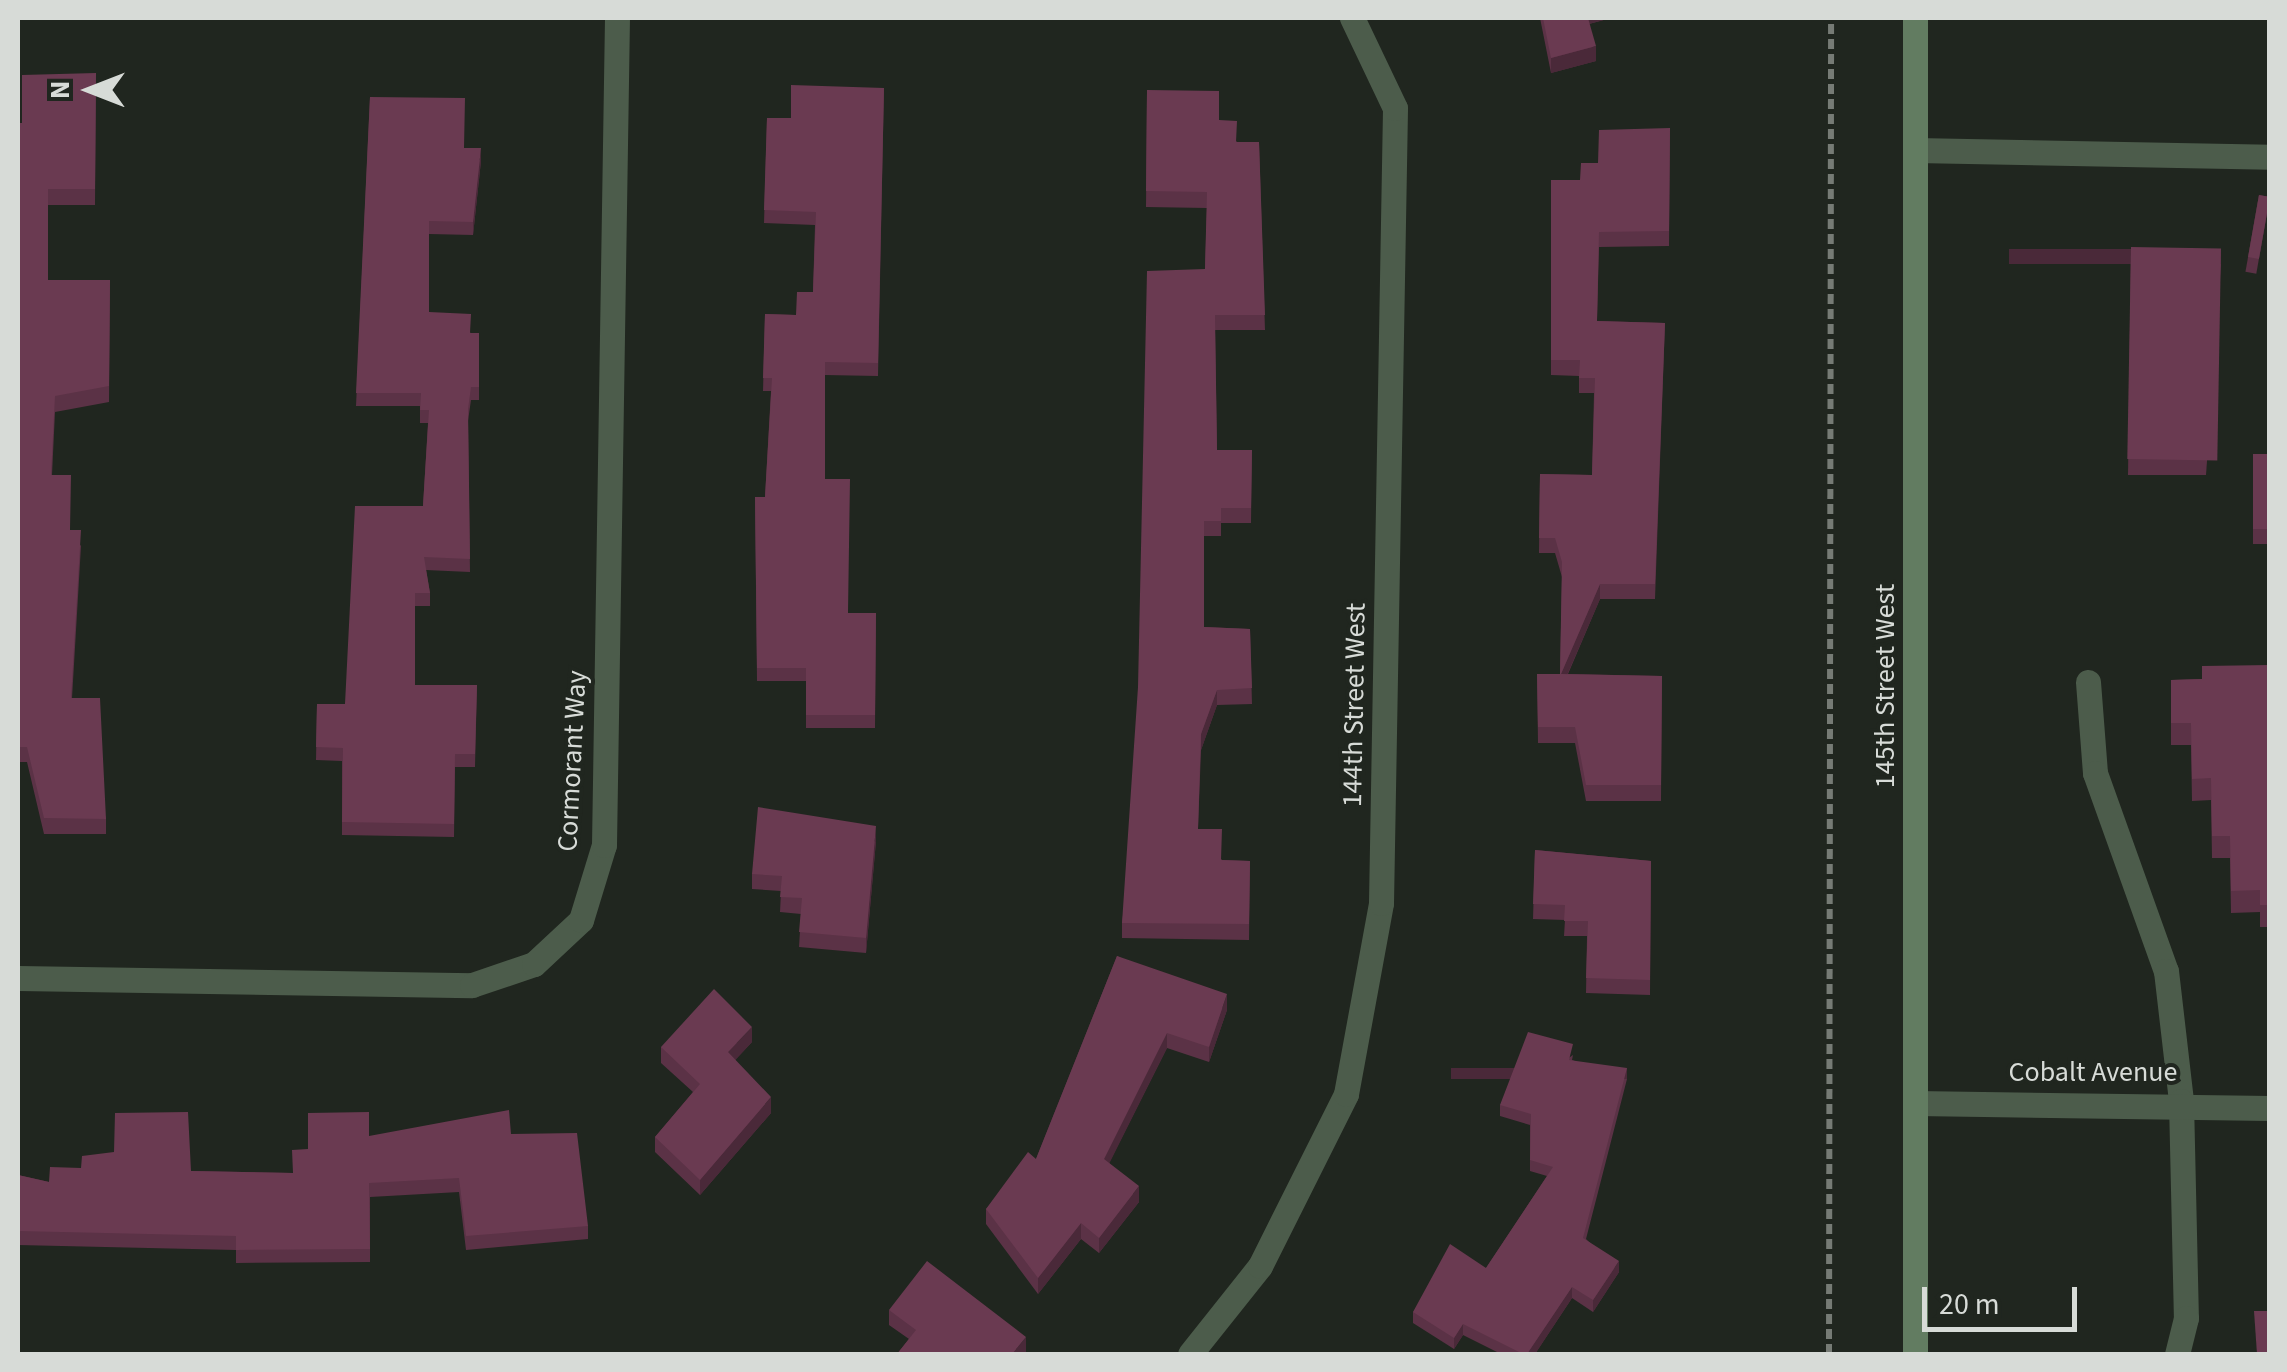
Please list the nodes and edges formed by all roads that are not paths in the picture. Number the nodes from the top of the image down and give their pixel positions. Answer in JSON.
{"nodes":[{"id":1,"x":617,"y":18,"type":"edge"},
{"id":2,"x":1352,"y":18,"type":"edge"},
{"id":3,"x":1916,"y":18,"type":"edge"},
{"id":4,"x":1916,"y":150,"type":"junction"},
{"id":5,"x":2270,"y":158,"type":"edge"},
{"id":6,"x":2088,"y":682,"type":"dead end"},
{"id":7,"x":18,"y":978,"type":"edge"},
{"id":8,"x":2181,"y":1101,"type":"junction"},
{"id":9,"x":1916,"y":1103,"type":"junction"},
{"id":10,"x":2270,"y":1108,"type":"edge"},
{"id":11,"x":1190,"y":1354,"type":"edge"},
{"id":12,"x":1915,"y":1354,"type":"edge"},
{"id":13,"x":2176,"y":1354,"type":"edge"}],
"edges":[{"from":1,"to":7,"type":"street","name":"Cormorant Way"},
{"from":2,"to":11,"type":"street","name":"144th Street West"},
{"from":3,"to":4,"type":"street","name":"145th Street West"},
{"from":4,"to":5,"type":"street"},
{"from":4,"to":9,"type":"street","name":"145th Street West"},
{"from":6,"to":8,"type":"street"},
{"from":8,"to":9,"type":"street","name":"Cobalt Avenue"},
{"from":8,"to":10,"type":"street","name":"Cobalt Avenue"},
{"from":8,"to":13,"type":"street"},
{"from":9,"to":12,"type":"street","name":"145th Street West"}]}
